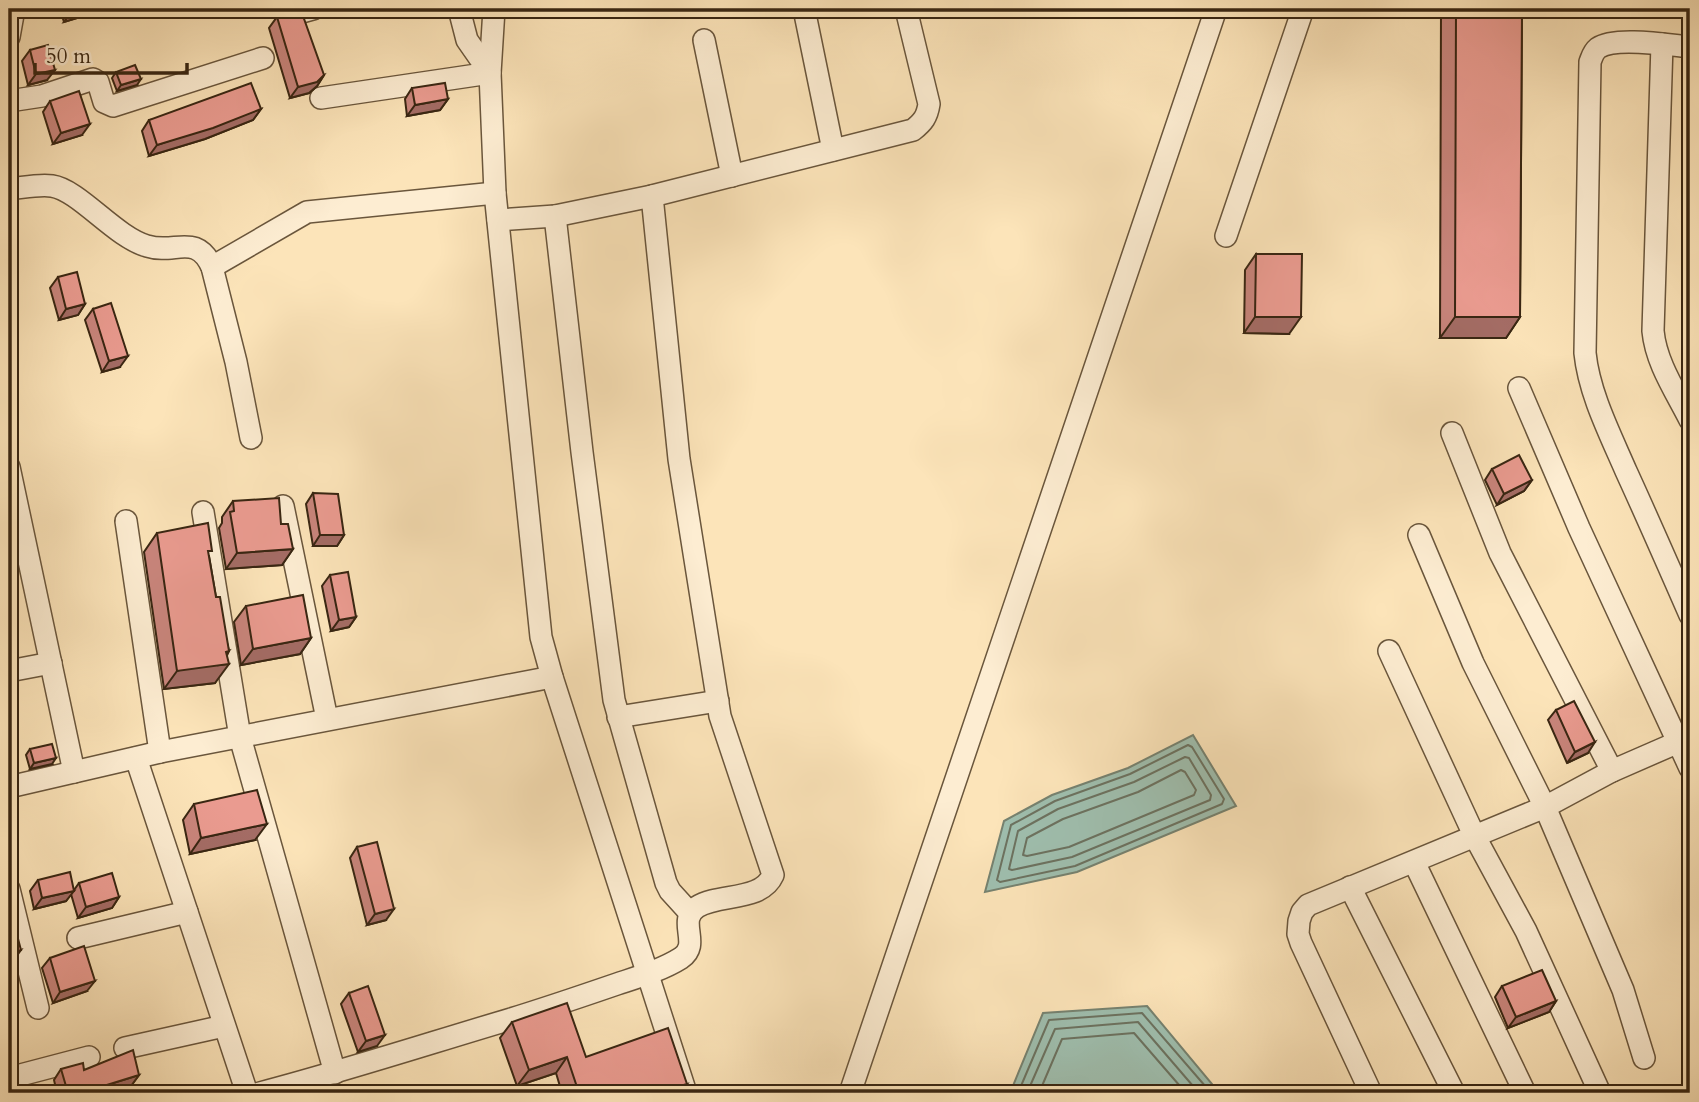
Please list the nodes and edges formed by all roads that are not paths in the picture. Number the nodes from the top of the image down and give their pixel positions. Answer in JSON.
{"nodes":[{"id":1,"x":14,"y":9,"type":"edge"},
{"id":2,"x":459,"y":9,"type":"edge"},
{"id":3,"x":494,"y":9,"type":"edge"},
{"id":4,"x":804,"y":9,"type":"edge"},
{"id":5,"x":906,"y":9,"type":"edge"},
{"id":6,"x":1216,"y":9,"type":"edge"},
{"id":7,"x":1303,"y":9,"type":"edge"},
{"id":8,"x":9,"y":37,"type":"edge"},
{"id":9,"x":704,"y":40,"type":"dead end"},
{"id":10,"x":1662,"y":44,"type":"junction"},
{"id":11,"x":1690,"y":47,"type":"edge"},
{"id":12,"x":263,"y":58,"type":"dead end"},
{"id":13,"x":490,"y":73,"type":"junction"},
{"id":14,"x":320,"y":98,"type":"dead end"},
{"id":15,"x":9,"y":101,"type":"edge"},
{"id":16,"x":833,"y":150,"type":"junction"},
{"id":17,"x":732,"y":176,"type":"junction"},
{"id":18,"x":9,"y":189,"type":"edge"},
{"id":19,"x":495,"y":193,"type":"junction"},
{"id":20,"x":652,"y":196,"type":"junction"},
{"id":21,"x":555,"y":216,"type":"junction"},
{"id":22,"x":498,"y":220,"type":"junction"},
{"id":23,"x":1226,"y":236,"type":"dead end"},
{"id":24,"x":212,"y":267,"type":"junction"},
{"id":25,"x":1519,"y":388,"type":"dead end"},
{"id":26,"x":1690,"y":420,"type":"edge"},
{"id":27,"x":1452,"y":433,"type":"dead end"},
{"id":28,"x":251,"y":438,"type":"dead end"},
{"id":29,"x":9,"y":467,"type":"edge"},
{"id":30,"x":283,"y":506,"type":"edge"},
{"id":31,"x":203,"y":512,"type":"dead end"},
{"id":32,"x":126,"y":521,"type":"dead end"},
{"id":33,"x":1419,"y":535,"type":"dead end"},
{"id":34,"x":1690,"y":615,"type":"edge"},
{"id":35,"x":1389,"y":651,"type":"dead end"},
{"id":36,"x":51,"y":663,"type":"junction"},
{"id":37,"x":9,"y":671,"type":"edge"},
{"id":38,"x":552,"y":677,"type":"junction"},
{"id":39,"x":718,"y":701,"type":"junction"},
{"id":40,"x":618,"y":717,"type":"junction"},
{"id":41,"x":327,"y":719,"type":"junction"},
{"id":42,"x":240,"y":737,"type":"junction"},
{"id":43,"x":1684,"y":739,"type":"edge"},
{"id":44,"x":160,"y":752,"type":"junction"},
{"id":45,"x":136,"y":758,"type":"junction"},
{"id":46,"x":1690,"y":768,"type":"edge"},
{"id":47,"x":1612,"y":771,"type":"junction"},
{"id":48,"x":74,"y":772,"type":"junction"},
{"id":49,"x":9,"y":787,"type":"edge"},
{"id":50,"x":1545,"y":807,"type":"junction"},
{"id":51,"x":1474,"y":835,"type":"junction"},
{"id":52,"x":1414,"y":862,"type":"junction"},
{"id":53,"x":1350,"y":887,"type":"junction"},
{"id":54,"x":9,"y":889,"type":"edge"},
{"id":55,"x":187,"y":912,"type":"junction"},
{"id":56,"x":690,"y":914,"type":"junction"},
{"id":57,"x":78,"y":938,"type":"dead end"},
{"id":58,"x":646,"y":974,"type":"junction"},
{"id":59,"x":38,"y":1008,"type":"dead end"},
{"id":60,"x":224,"y":1026,"type":"junction"},
{"id":61,"x":125,"y":1048,"type":"dead end"},
{"id":62,"x":89,"y":1057,"type":"dead end"},
{"id":63,"x":1644,"y":1058,"type":"dead end"},
{"id":64,"x":335,"y":1073,"type":"junction"},
{"id":65,"x":9,"y":1078,"type":"edge"},
{"id":66,"x":247,"y":1093,"type":"edge"},
{"id":67,"x":260,"y":1093,"type":"edge"},
{"id":68,"x":686,"y":1093,"type":"edge"},
{"id":69,"x":850,"y":1093,"type":"edge"},
{"id":70,"x":1371,"y":1093,"type":"edge"},
{"id":71,"x":1454,"y":1093,"type":"edge"},
{"id":72,"x":1525,"y":1093,"type":"edge"},
{"id":73,"x":1600,"y":1093,"type":"edge"}],
"edges":[{"from":1,"to":8,"type":"street"},
{"from":2,"to":13,"type":"street"},
{"from":3,"to":13,"type":"street"},
{"from":4,"to":16,"type":"street"},
{"from":5,"to":16,"type":"street"},
{"from":6,"to":69,"type":"street"},
{"from":7,"to":23,"type":"street"},
{"from":9,"to":17,"type":"street"},
{"from":10,"to":11,"type":"street"},
{"from":10,"to":26,"type":"street"},
{"from":10,"to":34,"type":"street"},
{"from":12,"to":15,"type":"street"},
{"from":13,"to":14,"type":"street"},
{"from":13,"to":19,"type":"street"},
{"from":16,"to":17,"type":"street"},
{"from":17,"to":20,"type":"street"},
{"from":18,"to":24,"type":"street"},
{"from":19,"to":22,"type":"street"},
{"from":19,"to":24,"type":"street"},
{"from":20,"to":21,"type":"street"},
{"from":20,"to":39,"type":"street"},
{"from":21,"to":22,"type":"street"},
{"from":21,"to":40,"type":"street"},
{"from":22,"to":38,"type":"street"},
{"from":24,"to":28,"type":"street"},
{"from":25,"to":43,"type":"street"},
{"from":27,"to":47,"type":"street"},
{"from":29,"to":36,"type":"street"},
{"from":30,"to":41,"type":"street"},
{"from":31,"to":42,"type":"street"},
{"from":32,"to":44,"type":"street"},
{"from":33,"to":50,"type":"street"},
{"from":35,"to":51,"type":"street"},
{"from":36,"to":37,"type":"street"},
{"from":36,"to":48,"type":"street"},
{"from":38,"to":41,"type":"street"},
{"from":38,"to":58,"type":"street"},
{"from":39,"to":40,"type":"street"},
{"from":39,"to":56,"type":"street"},
{"from":40,"to":56,"type":"street"},
{"from":41,"to":42,"type":"street"},
{"from":42,"to":44,"type":"street"},
{"from":42,"to":64,"type":"street"},
{"from":43,"to":46,"type":"street"},
{"from":43,"to":47,"type":"street"},
{"from":44,"to":45,"type":"street"},
{"from":45,"to":48,"type":"street"},
{"from":45,"to":55,"type":"street"},
{"from":47,"to":50,"type":"street"},
{"from":48,"to":49,"type":"street"},
{"from":50,"to":51,"type":"street"},
{"from":50,"to":63,"type":"street"},
{"from":51,"to":52,"type":"street"},
{"from":51,"to":73,"type":"street"},
{"from":52,"to":53,"type":"street"},
{"from":52,"to":72,"type":"street"},
{"from":53,"to":70,"type":"street"},
{"from":53,"to":71,"type":"street"},
{"from":54,"to":59,"type":"street"},
{"from":55,"to":57,"type":"street"},
{"from":55,"to":60,"type":"street"},
{"from":56,"to":58,"type":"street"},
{"from":58,"to":64,"type":"street"},
{"from":58,"to":68,"type":"street"},
{"from":60,"to":61,"type":"street"},
{"from":60,"to":66,"type":"street"},
{"from":62,"to":65,"type":"street"},
{"from":64,"to":67,"type":"street"}]}
